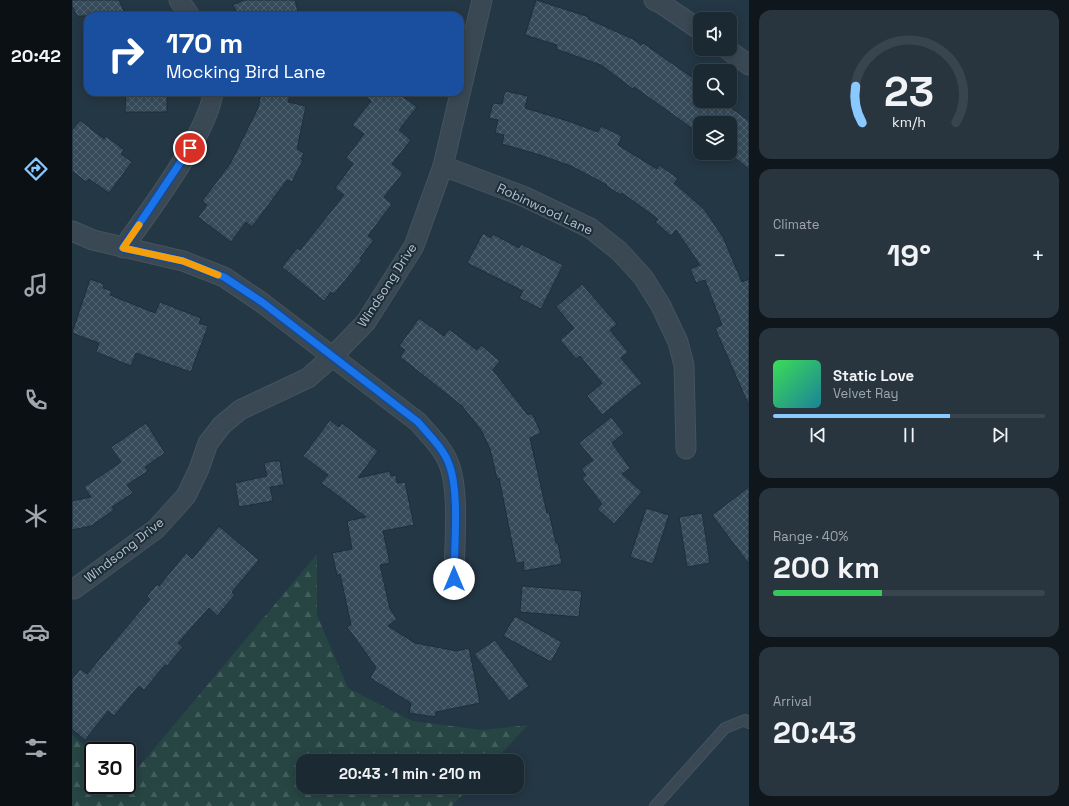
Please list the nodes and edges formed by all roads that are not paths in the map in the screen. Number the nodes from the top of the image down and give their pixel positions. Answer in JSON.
{"nodes":[{"id":1,"x":179,"y":0,"type":"edge"},
{"id":2,"x":482,"y":0,"type":"edge"},
{"id":3,"x":654,"y":0,"type":"edge"},
{"id":4,"x":187,"y":12,"type":"edge"},
{"id":5,"x":693,"y":25,"type":"edge"},
{"id":6,"x":737,"y":56,"type":"edge"},
{"id":7,"x":749,"y":65,"type":"edge"},
{"id":8,"x":464,"y":77,"type":"edge"},
{"id":9,"x":213,"y":96,"type":"edge"},
{"id":10,"x":459,"y":96,"type":"edge"},
{"id":11,"x":443,"y":166,"type":"junction"},
{"id":12,"x":72,"y":231,"type":"edge"},
{"id":13,"x":123,"y":248,"type":"junction"},
{"id":14,"x":333,"y":356,"type":"junction"},
{"id":15,"x":686,"y":449,"type":"dead end"},
{"id":16,"x":454,"y":579,"type":"dead end"},
{"id":17,"x":74,"y":589,"type":"dead end"},
{"id":18,"x":749,"y":723,"type":"edge"},
{"id":19,"x":655,"y":806,"type":"edge"}],
"edges":[{"from":1,"to":4,"type":"street"},
{"from":2,"to":8,"type":"street","name":"Windsong Drive"},
{"from":3,"to":5,"type":"street"},
{"from":6,"to":7,"type":"street"},
{"from":9,"to":13,"type":"street"},
{"from":10,"to":11,"type":"street","name":"Windsong Drive"},
{"from":11,"to":14,"type":"street","name":"Windsong Drive"},
{"from":11,"to":15,"type":"street","name":"Robinwood Lane"},
{"from":12,"to":13,"type":"street"},
{"from":13,"to":14,"type":"street"},
{"from":14,"to":16,"type":"street"},
{"from":14,"to":17,"type":"street","name":"Windsong Drive"},
{"from":18,"to":19,"type":"lane"}]}
